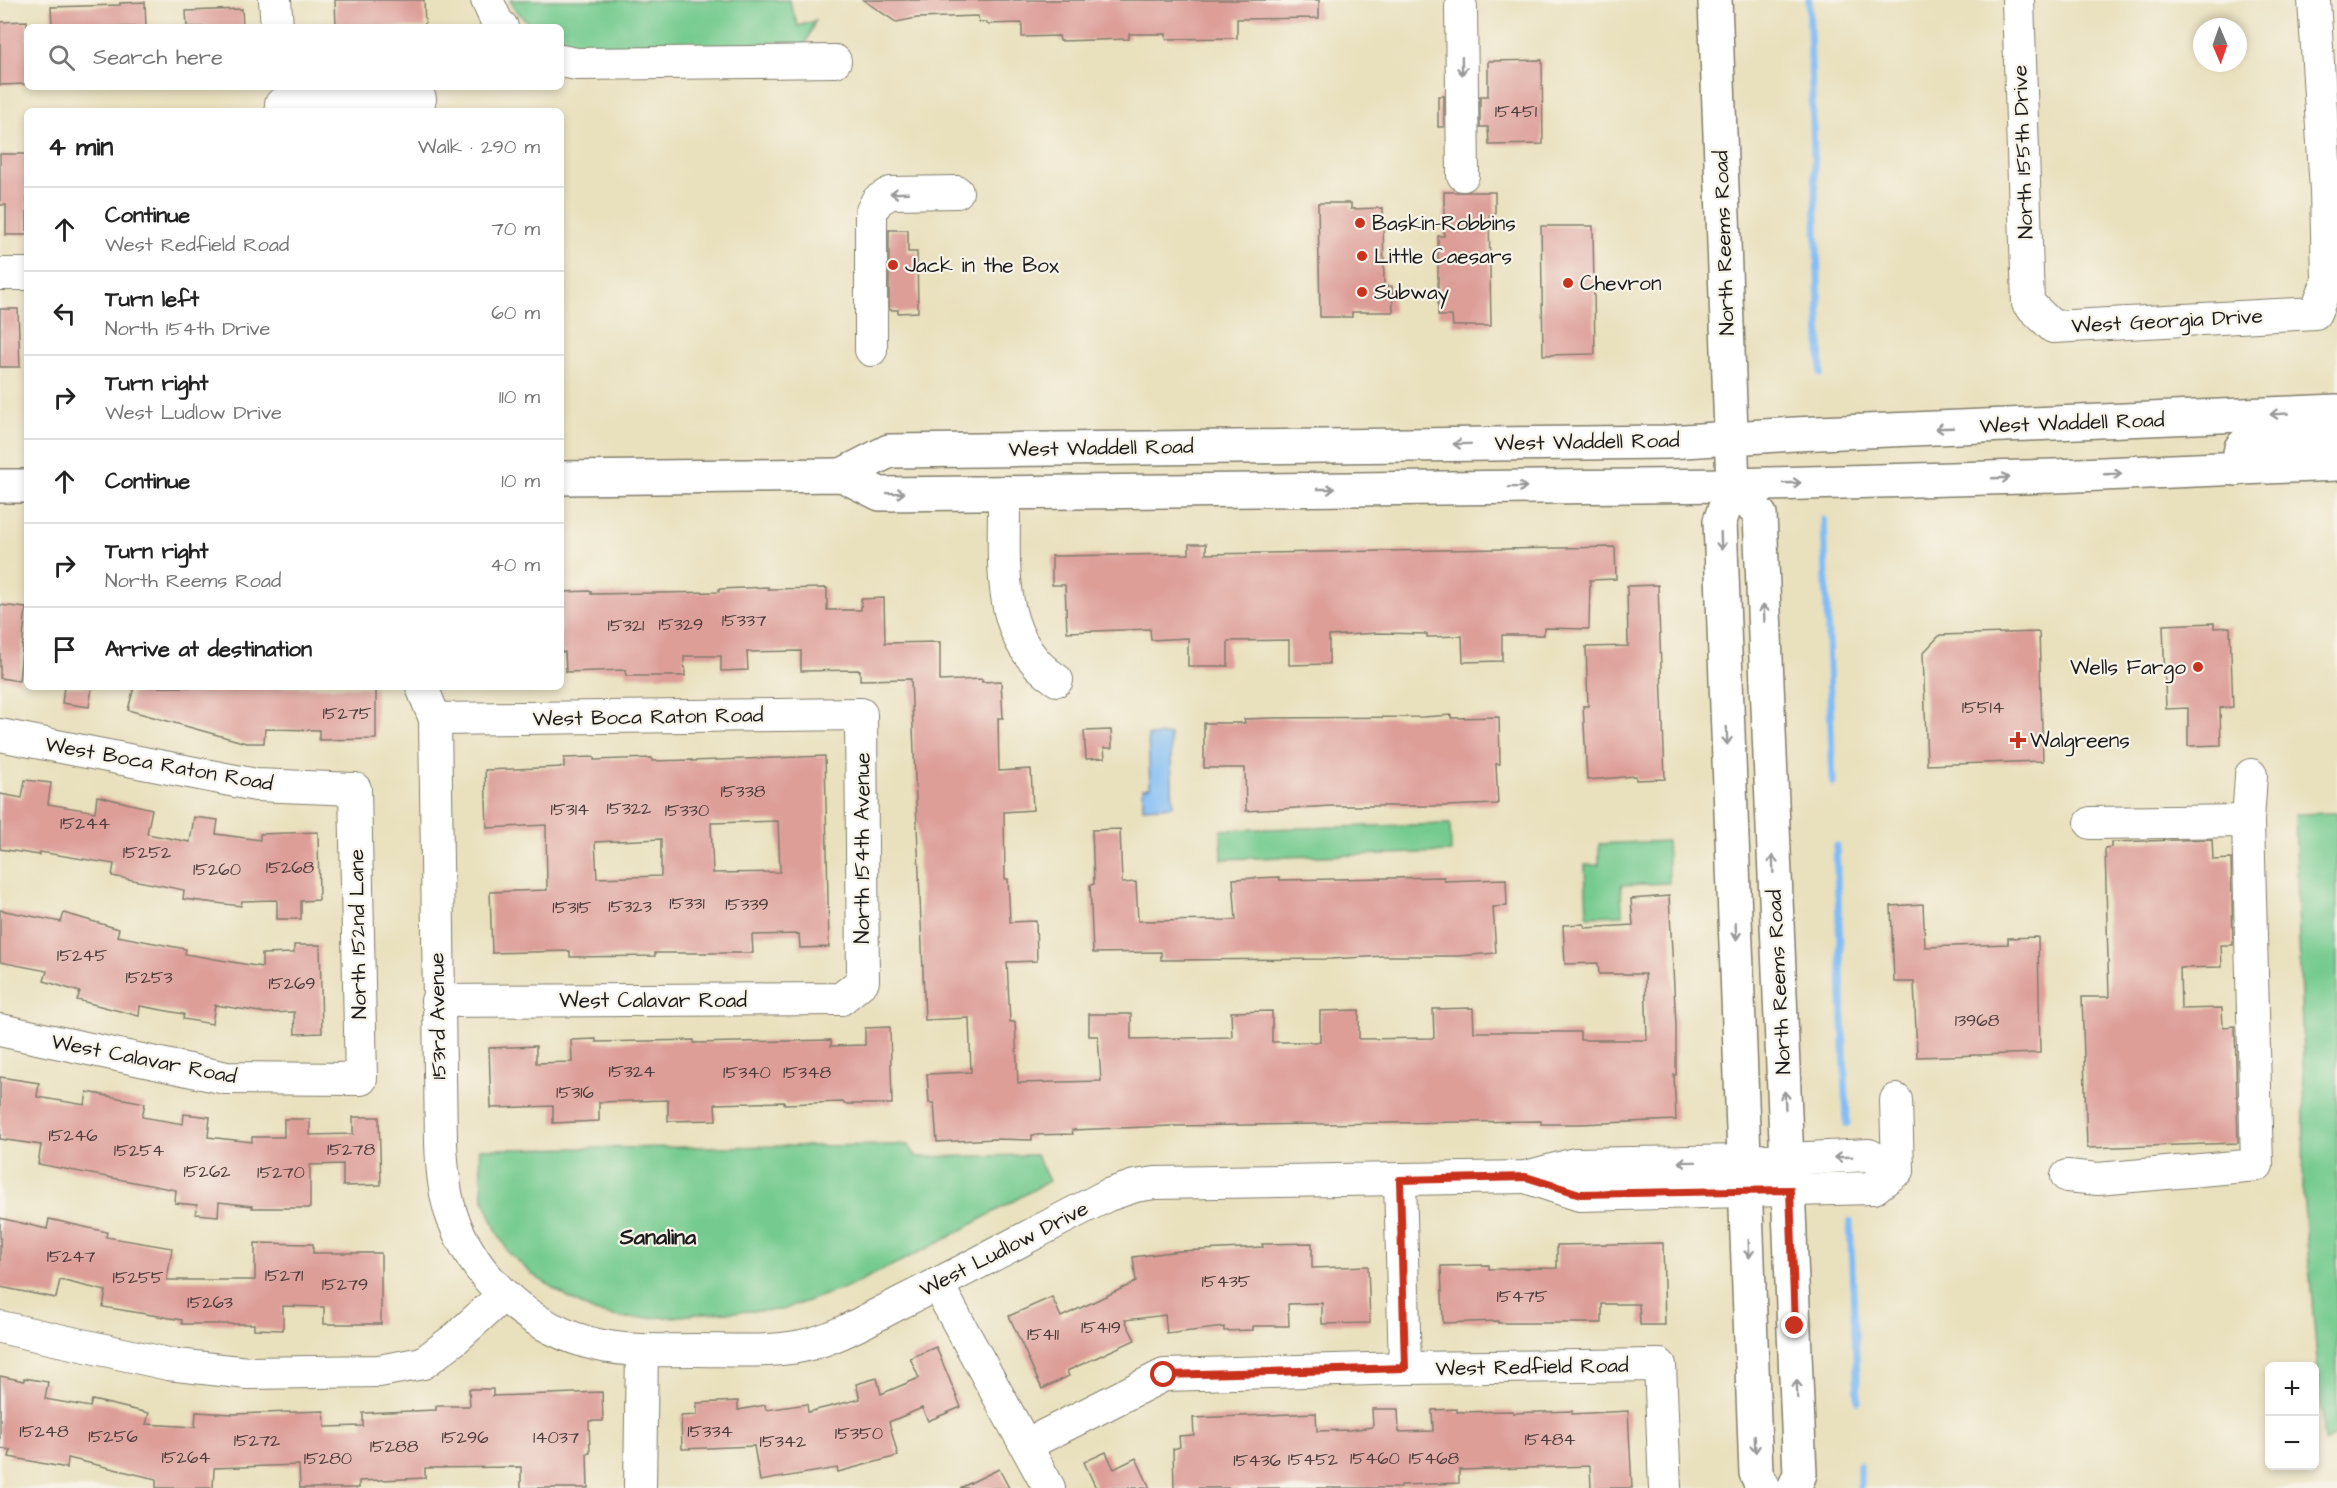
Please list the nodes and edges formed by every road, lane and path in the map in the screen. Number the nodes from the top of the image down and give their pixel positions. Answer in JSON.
{"nodes":[{"id":1,"x":275,"y":0,"type":"edge"},
{"id":2,"x":487,"y":0,"type":"edge"},
{"id":3,"x":1715,"y":0,"type":"edge"},
{"id":4,"x":2018,"y":0,"type":"edge"},
{"id":5,"x":2314,"y":0,"type":"edge"},
{"id":6,"x":1461,"y":7,"type":"dead end"},
{"id":7,"x":277,"y":24,"type":"edge"},
{"id":8,"x":499,"y":24,"type":"edge"},
{"id":9,"x":835,"y":61,"type":"dead end"},
{"id":10,"x":564,"y":62,"type":"edge"},
{"id":11,"x":420,"y":99,"type":"dead end"},
{"id":12,"x":281,"y":101,"type":"edge"},
{"id":13,"x":1463,"y":175,"type":"dead end"},
{"id":14,"x":2332,"y":190,"type":"edge"},
{"id":15,"x":957,"y":192,"type":"dead end"},
{"id":16,"x":0,"y":274,"type":"edge"},
{"id":17,"x":24,"y":274,"type":"edge"},
{"id":18,"x":2028,"y":303,"type":"joint"},
{"id":19,"x":871,"y":350,"type":"dead end"},
{"id":20,"x":2337,"y":411,"type":"edge"},
{"id":21,"x":2337,"y":435,"type":"edge"},
{"id":22,"x":1731,"y":438,"type":"junction"},
{"id":23,"x":1293,"y":446,"type":"junction"},
{"id":24,"x":2337,"y":464,"type":"edge"},
{"id":25,"x":2237,"y":469,"type":"junction"},
{"id":26,"x":842,"y":475,"type":"junction"},
{"id":27,"x":564,"y":478,"type":"edge"},
{"id":28,"x":1733,"y":485,"type":"junction"},
{"id":29,"x":0,"y":486,"type":"edge"},
{"id":30,"x":24,"y":486,"type":"edge"},
{"id":31,"x":1004,"y":492,"type":"junction"},
{"id":32,"x":1057,"y":680,"type":"dead end"},
{"id":33,"x":423,"y":690,"type":"edge"},
{"id":34,"x":447,"y":690,"type":"edge"},
{"id":35,"x":861,"y":714,"type":"joint"},
{"id":36,"x":435,"y":719,"type":"junction"},
{"id":37,"x":0,"y":735,"type":"edge"},
{"id":38,"x":2250,"y":776,"type":"dead end"},
{"id":39,"x":355,"y":789,"type":"joint"},
{"id":40,"x":2248,"y":821,"type":"junction"},
{"id":41,"x":2091,"y":823,"type":"dead end"},
{"id":42,"x":863,"y":981,"type":"joint"},
{"id":43,"x":437,"y":1001,"type":"junction"},
{"id":44,"x":0,"y":1030,"type":"edge"},
{"id":45,"x":361,"y":1079,"type":"joint"},
{"id":46,"x":1896,"y":1100,"type":"dead end"},
{"id":47,"x":1789,"y":1174,"type":"junction"},
{"id":48,"x":1746,"y":1176,"type":"junction"},
{"id":49,"x":2067,"y":1176,"type":"dead end"},
{"id":50,"x":1400,"y":1180,"type":"junction"},
{"id":51,"x":937,"y":1284,"type":"junction"},
{"id":52,"x":503,"y":1296,"type":"junction"},
{"id":53,"x":0,"y":1327,"type":"edge"},
{"id":54,"x":642,"y":1350,"type":"junction"},
{"id":55,"x":1405,"y":1368,"type":"junction"},
{"id":56,"x":1026,"y":1445,"type":"junction"},
{"id":57,"x":640,"y":1488,"type":"edge"},
{"id":58,"x":1049,"y":1488,"type":"edge"},
{"id":59,"x":1665,"y":1488,"type":"edge"},
{"id":60,"x":1763,"y":1488,"type":"edge"},
{"id":61,"x":1794,"y":1488,"type":"edge"}],
"edges":[{"from":1,"to":7,"type":"street"},
{"from":2,"to":8,"type":"street"},
{"from":3,"to":22,"type":"main road","name":"North Reems Road"},
{"from":4,"to":18,"type":"street","name":"North 155th Drive"},
{"from":5,"to":14,"type":"street"},
{"from":6,"to":13,"type":"street","one_way":true},
{"from":9,"to":10,"type":"street"},
{"from":11,"to":12,"type":"street"},
{"from":14,"to":18,"type":"street","name":"West Georgia Drive"},
{"from":15,"to":19,"type":"street","one_way":true},
{"from":16,"to":17,"type":"street"},
{"from":20,"to":22,"type":"main road","name":"West Waddell Road","one_way":true},
{"from":21,"to":25,"type":"main road"},
{"from":22,"to":23,"type":"main road","name":"West Waddell Road","one_way":true},
{"from":22,"to":28,"type":"main road","name":"North Reems Road"},
{"from":23,"to":26,"type":"main road","name":"West Waddell Road"},
{"from":23,"to":31,"type":"main road"},
{"from":24,"to":25,"type":"main road","name":"West Waddell Road"},
{"from":28,"to":25,"type":"main road","name":"West Waddell Road","one_way":true},
{"from":26,"to":27,"type":"main road","name":"West Waddell Road"},
{"from":26,"to":31,"type":"main road","name":"West Waddell Road","one_way":true},
{"from":31,"to":28,"type":"main road","name":"West Waddell Road","one_way":true},
{"from":47,"to":28,"type":"main road","name":"North Reems Road","one_way":true},
{"from":28,"to":48,"type":"main road","name":"North Reems Road","one_way":true},
{"from":29,"to":30,"type":"main road"},
{"from":31,"to":32,"type":"street"},
{"from":33,"to":36,"type":"street","name":"153rd Avenue"},
{"from":34,"to":36,"type":"street","name":"153rd Avenue"},
{"from":35,"to":36,"type":"street","name":"West Boca Raton Road"},
{"from":35,"to":42,"type":"street","name":"North 154th Avenue"},
{"from":36,"to":43,"type":"street","name":"153rd Avenue"},
{"from":37,"to":39,"type":"street","name":"West Boca Raton Road"},
{"from":38,"to":40,"type":"street"},
{"from":39,"to":45,"type":"street","name":"North 152nd Lane"},
{"from":40,"to":41,"type":"street"},
{"from":40,"to":49,"type":"street"},
{"from":42,"to":43,"type":"street","name":"West Calavar Road"},
{"from":43,"to":52,"type":"street","name":"153rd Avenue"},
{"from":44,"to":45,"type":"street","name":"West Calavar Road"},
{"from":46,"to":47,"type":"street","name":"West Ludlow Drive"},
{"from":47,"to":48,"type":"street","name":"West Ludlow Drive"},
{"from":61,"to":47,"type":"main road","name":"North Reems Road","one_way":true},
{"from":48,"to":50,"type":"street","name":"West Ludlow Drive"},
{"from":48,"to":60,"type":"main road","name":"North Reems Road","one_way":true},
{"from":50,"to":51,"type":"street","name":"West Ludlow Drive"},
{"from":50,"to":55,"type":"street"},
{"from":51,"to":54,"type":"street","name":"West Ludlow Drive"},
{"from":51,"to":56,"type":"street"},
{"from":52,"to":53,"type":"street"},
{"from":52,"to":54,"type":"street","name":"West Ludlow Drive"},
{"from":54,"to":57,"type":"street"},
{"from":55,"to":56,"type":"street","name":"West Redfield Road"},
{"from":55,"to":59,"type":"street","name":"West Redfield Road"},
{"from":56,"to":58,"type":"street"}]}
